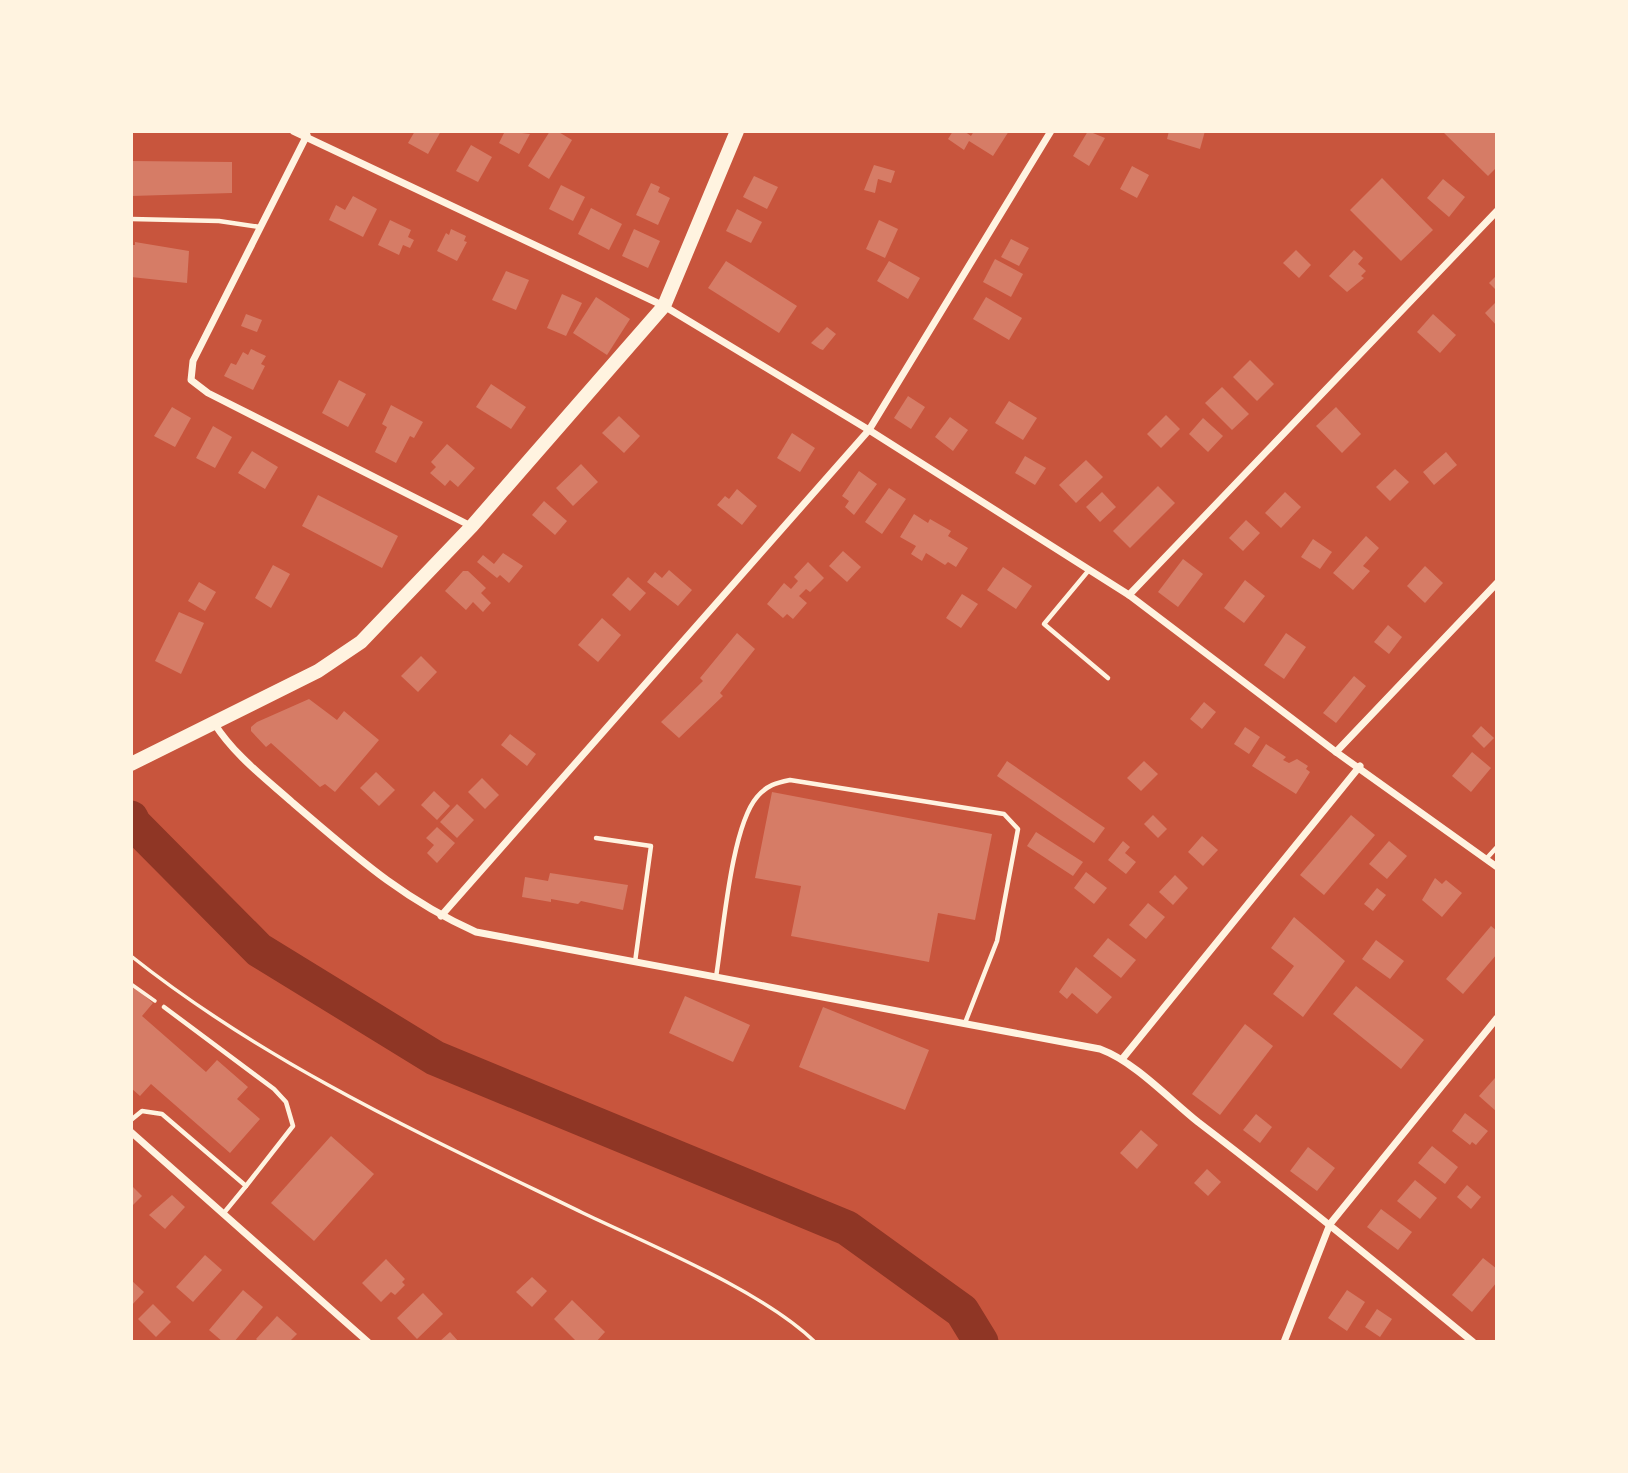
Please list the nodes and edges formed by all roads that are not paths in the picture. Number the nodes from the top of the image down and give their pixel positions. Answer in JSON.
{"nodes":[{"id":1,"x":293,"y":131,"type":"edge"},
{"id":2,"x":737,"y":131,"type":"edge"},
{"id":3,"x":1051,"y":131,"type":"edge"},
{"id":4,"x":307,"y":135,"type":"junction"},
{"id":5,"x":1497,"y":211,"type":"edge"},
{"id":6,"x":131,"y":219,"type":"edge"},
{"id":7,"x":261,"y":227,"type":"junction"},
{"id":8,"x":664,"y":306,"type":"junction"},
{"id":9,"x":869,"y":430,"type":"junction"},
{"id":10,"x":472,"y":526,"type":"junction"},
{"id":11,"x":1089,"y":570,"type":"junction"},
{"id":12,"x":1497,"y":583,"type":"edge"},
{"id":13,"x":1129,"y":595,"type":"junction"},
{"id":14,"x":1108,"y":678,"type":"dead end"},
{"id":15,"x":214,"y":723,"type":"junction"},
{"id":16,"x":1336,"y":752,"type":"junction"},
{"id":17,"x":131,"y":764,"type":"edge"},
{"id":18,"x":1360,"y":766,"type":"junction"},
{"id":19,"x":596,"y":838,"type":"dead end"},
{"id":20,"x":1497,"y":847,"type":"edge"},
{"id":21,"x":1486,"y":859,"type":"junction"},
{"id":22,"x":1497,"y":867,"type":"edge"},
{"id":23,"x":441,"y":916,"type":"junction"},
{"id":24,"x":635,"y":963,"type":"junction"},
{"id":25,"x":716,"y":977,"type":"junction"},
{"id":26,"x":164,"y":1007,"type":"road end"},
{"id":27,"x":1497,"y":1018,"type":"edge"},
{"id":28,"x":965,"y":1024,"type":"junction"},
{"id":29,"x":1123,"y":1058,"type":"junction"},
{"id":30,"x":131,"y":1120,"type":"edge"},
{"id":31,"x":132,"y":1135,"type":"edge"},
{"id":32,"x":246,"y":1186,"type":"junction"},
{"id":33,"x":223,"y":1214,"type":"junction"},
{"id":34,"x":1330,"y":1224,"type":"junction"},
{"id":35,"x":368,"y":1342,"type":"edge"},
{"id":36,"x":1284,"y":1342,"type":"edge"},
{"id":37,"x":1473,"y":1342,"type":"edge"}],
"edges":[{"from":1,"to":4,"type":"street"},
{"from":2,"to":8,"type":"main road"},
{"from":3,"to":9,"type":"street"},
{"from":4,"to":7,"type":"street"},
{"from":4,"to":8,"type":"street"},
{"from":5,"to":13,"type":"street"},
{"from":6,"to":7,"type":"lane"},
{"from":7,"to":10,"type":"street"},
{"from":8,"to":9,"type":"street"},
{"from":8,"to":10,"type":"main road"},
{"from":9,"to":11,"type":"street"},
{"from":9,"to":23,"type":"street"},
{"from":10,"to":15,"type":"main road"},
{"from":11,"to":13,"type":"street"},
{"from":11,"to":14,"type":"lane"},
{"from":12,"to":16,"type":"street"},
{"from":13,"to":16,"type":"street"},
{"from":15,"to":17,"type":"main road"},
{"from":15,"to":23,"type":"street"},
{"from":16,"to":18,"type":"street"},
{"from":18,"to":21,"type":"street"},
{"from":18,"to":29,"type":"street"},
{"from":19,"to":24,"type":"lane"},
{"from":20,"to":21,"type":"lane"},
{"from":21,"to":22,"type":"street"},
{"from":23,"to":24,"type":"street"},
{"from":24,"to":25,"type":"street"},
{"from":25,"to":28,"type":"street"},
{"from":25,"to":28,"type":"lane"},
{"from":26,"to":32,"type":"lane"},
{"from":27,"to":34,"type":"street"},
{"from":28,"to":29,"type":"street"},
{"from":29,"to":34,"type":"street"},
{"from":30,"to":32,"type":"lane"},
{"from":31,"to":33,"type":"street"},
{"from":32,"to":33,"type":"lane"},
{"from":33,"to":35,"type":"street"},
{"from":34,"to":36,"type":"street"},
{"from":34,"to":37,"type":"street"}]}
